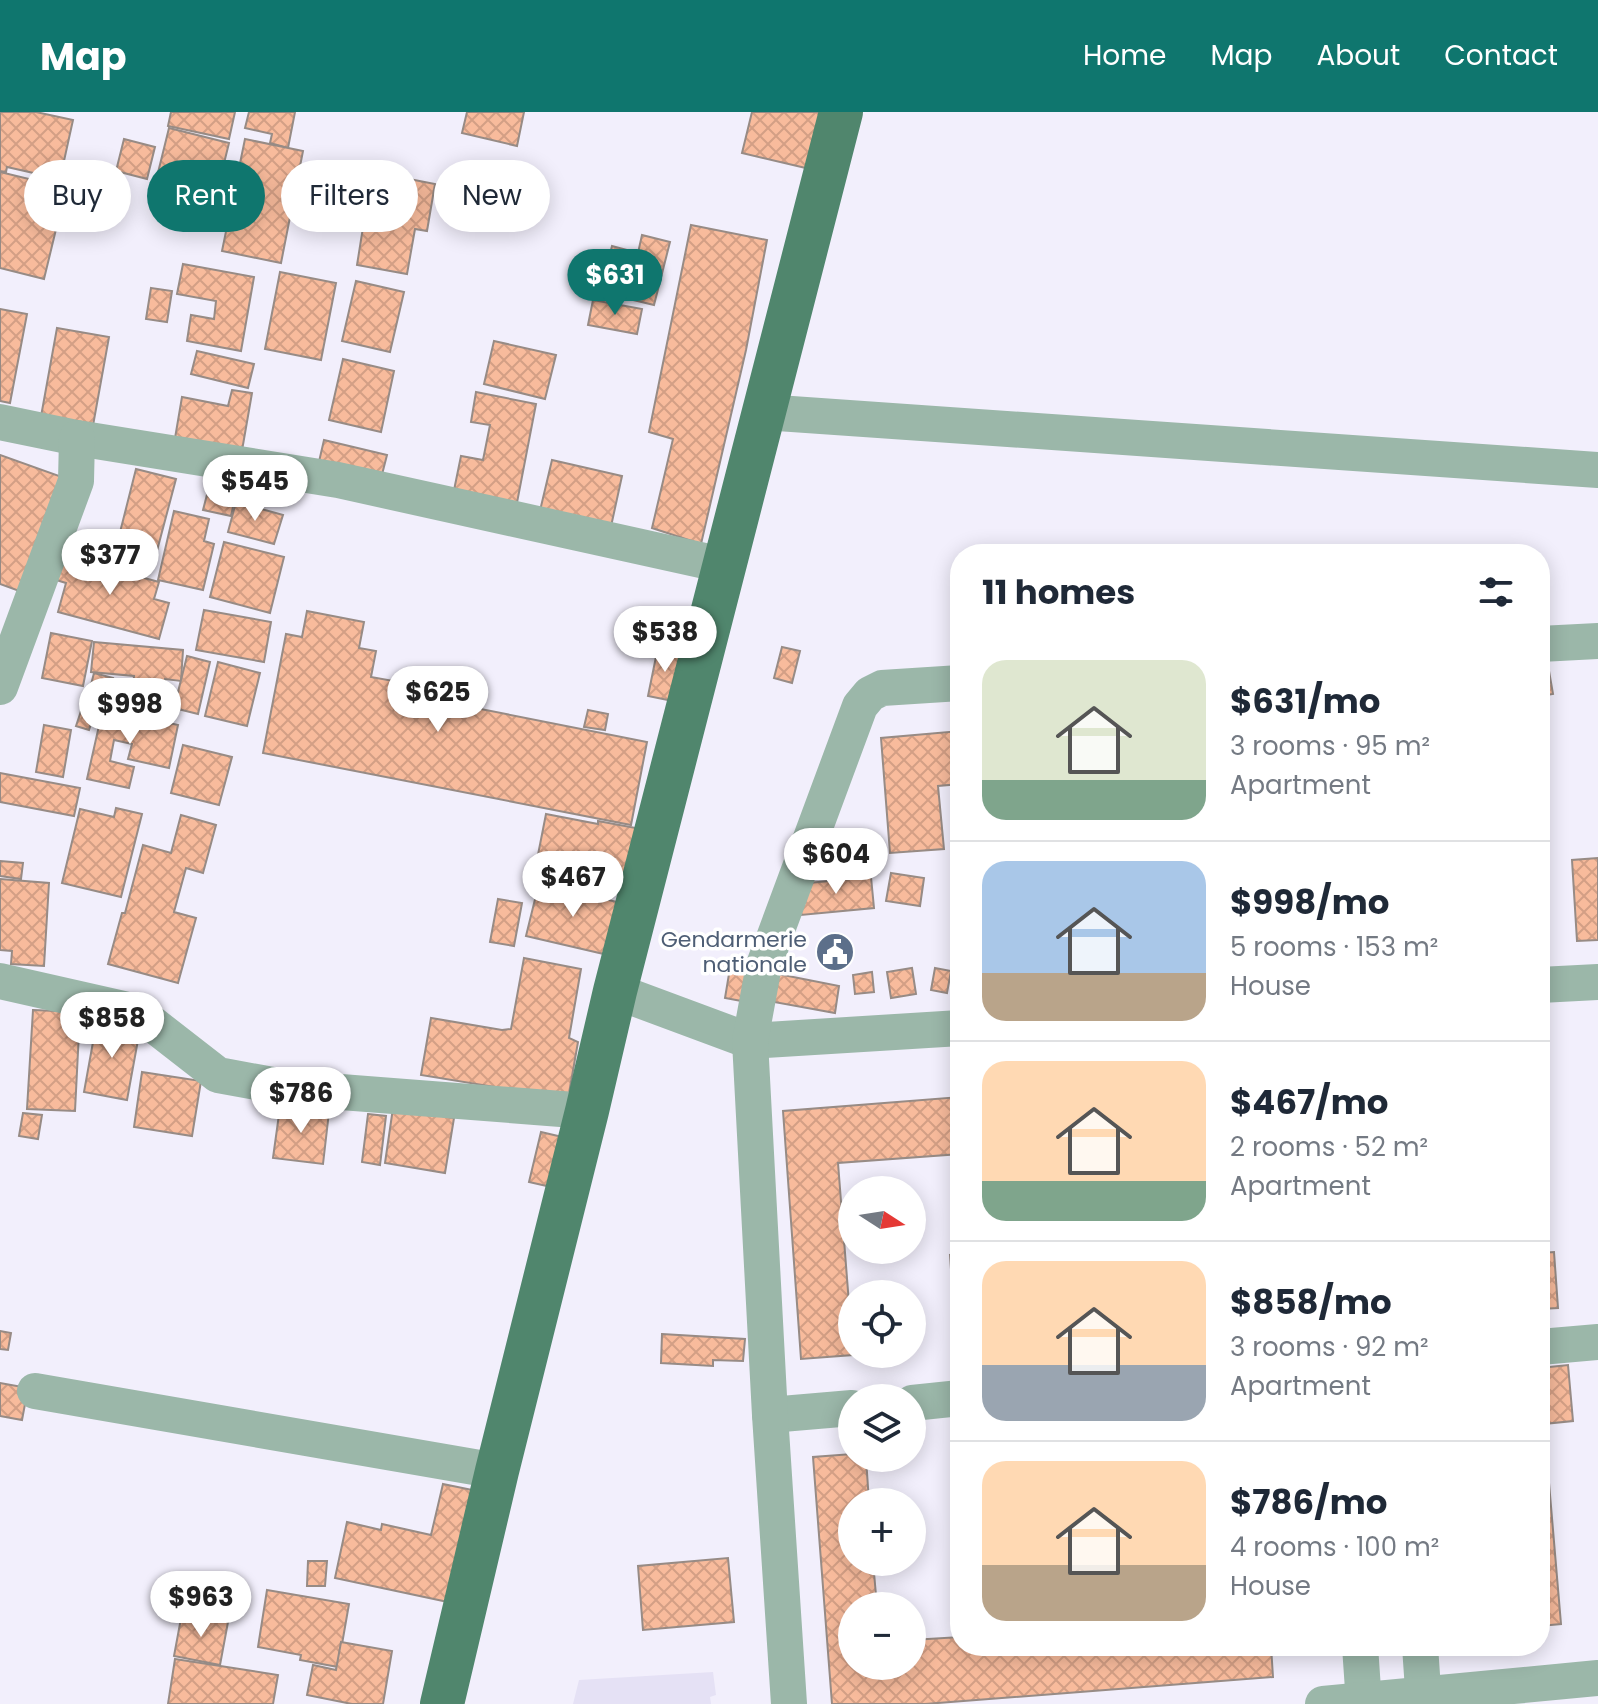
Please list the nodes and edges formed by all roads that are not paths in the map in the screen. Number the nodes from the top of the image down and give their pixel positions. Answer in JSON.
{"nodes":[{"id":1,"x":841,"y":112,"type":"edge"},
{"id":2,"x":763,"y":412,"type":"junction"},
{"id":3,"x":0,"y":422,"type":"edge"},
{"id":4,"x":77,"y":438,"type":"junction"},
{"id":5,"x":1598,"y":470,"type":"edge"},
{"id":6,"x":723,"y":565,"type":"junction"},
{"id":7,"x":1598,"y":641,"type":"edge"},
{"id":8,"x":1550,"y":643,"type":"edge"},
{"id":9,"x":950,"y":684,"type":"edge"},
{"id":10,"x":0,"y":687,"type":"edge"},
{"id":11,"x":0,"y":981,"type":"edge"},
{"id":12,"x":1598,"y":982,"type":"edge"},
{"id":13,"x":1550,"y":984,"type":"edge"},
{"id":14,"x":615,"y":991,"type":"junction"},
{"id":15,"x":950,"y":1029,"type":"edge"},
{"id":16,"x":750,"y":1041,"type":"junction"},
{"id":17,"x":587,"y":1111,"type":"junction"},
{"id":18,"x":1598,"y":1342,"type":"edge"},
{"id":19,"x":1550,"y":1346,"type":"edge"},
{"id":20,"x":35,"y":1391,"type":"dead end"},
{"id":21,"x":950,"y":1399,"type":"edge"},
{"id":22,"x":926,"y":1402,"type":"edge"},
{"id":23,"x":838,"y":1409,"type":"edge"},
{"id":24,"x":770,"y":1415,"type":"junction"},
{"id":25,"x":497,"y":1471,"type":"junction"},
{"id":26,"x":1361,"y":1656,"type":"edge"},
{"id":27,"x":1421,"y":1656,"type":"edge"},
{"id":28,"x":1598,"y":1678,"type":"edge"},
{"id":29,"x":1423,"y":1699,"type":"edge"},
{"id":30,"x":1364,"y":1702,"type":"edge"},
{"id":31,"x":442,"y":1704,"type":"edge"},
{"id":32,"x":789,"y":1704,"type":"edge"},
{"id":33,"x":1323,"y":1704,"type":"edge"}],
"edges":[{"from":1,"to":2,"type":"main road"},
{"from":2,"to":5,"type":"street"},
{"from":2,"to":6,"type":"main road"},
{"from":3,"to":4,"type":"street"},
{"from":4,"to":6,"type":"street"},
{"from":4,"to":10,"type":"street"},
{"from":6,"to":14,"type":"main road"},
{"from":7,"to":8,"type":"street"},
{"from":9,"to":16,"type":"street"},
{"from":11,"to":17,"type":"street"},
{"from":12,"to":13,"type":"street"},
{"from":14,"to":16,"type":"street"},
{"from":14,"to":17,"type":"main road"},
{"from":15,"to":16,"type":"street"},
{"from":16,"to":24,"type":"street"},
{"from":17,"to":25,"type":"main road"},
{"from":18,"to":19,"type":"street"},
{"from":20,"to":25,"type":"street"},
{"from":21,"to":22,"type":"street"},
{"from":23,"to":24,"type":"street"},
{"from":24,"to":32,"type":"street"},
{"from":25,"to":31,"type":"main road"},
{"from":26,"to":30,"type":"street"},
{"from":27,"to":29,"type":"street"},
{"from":28,"to":29,"type":"street"},
{"from":29,"to":30,"type":"street"},
{"from":30,"to":33,"type":"street"}]}
